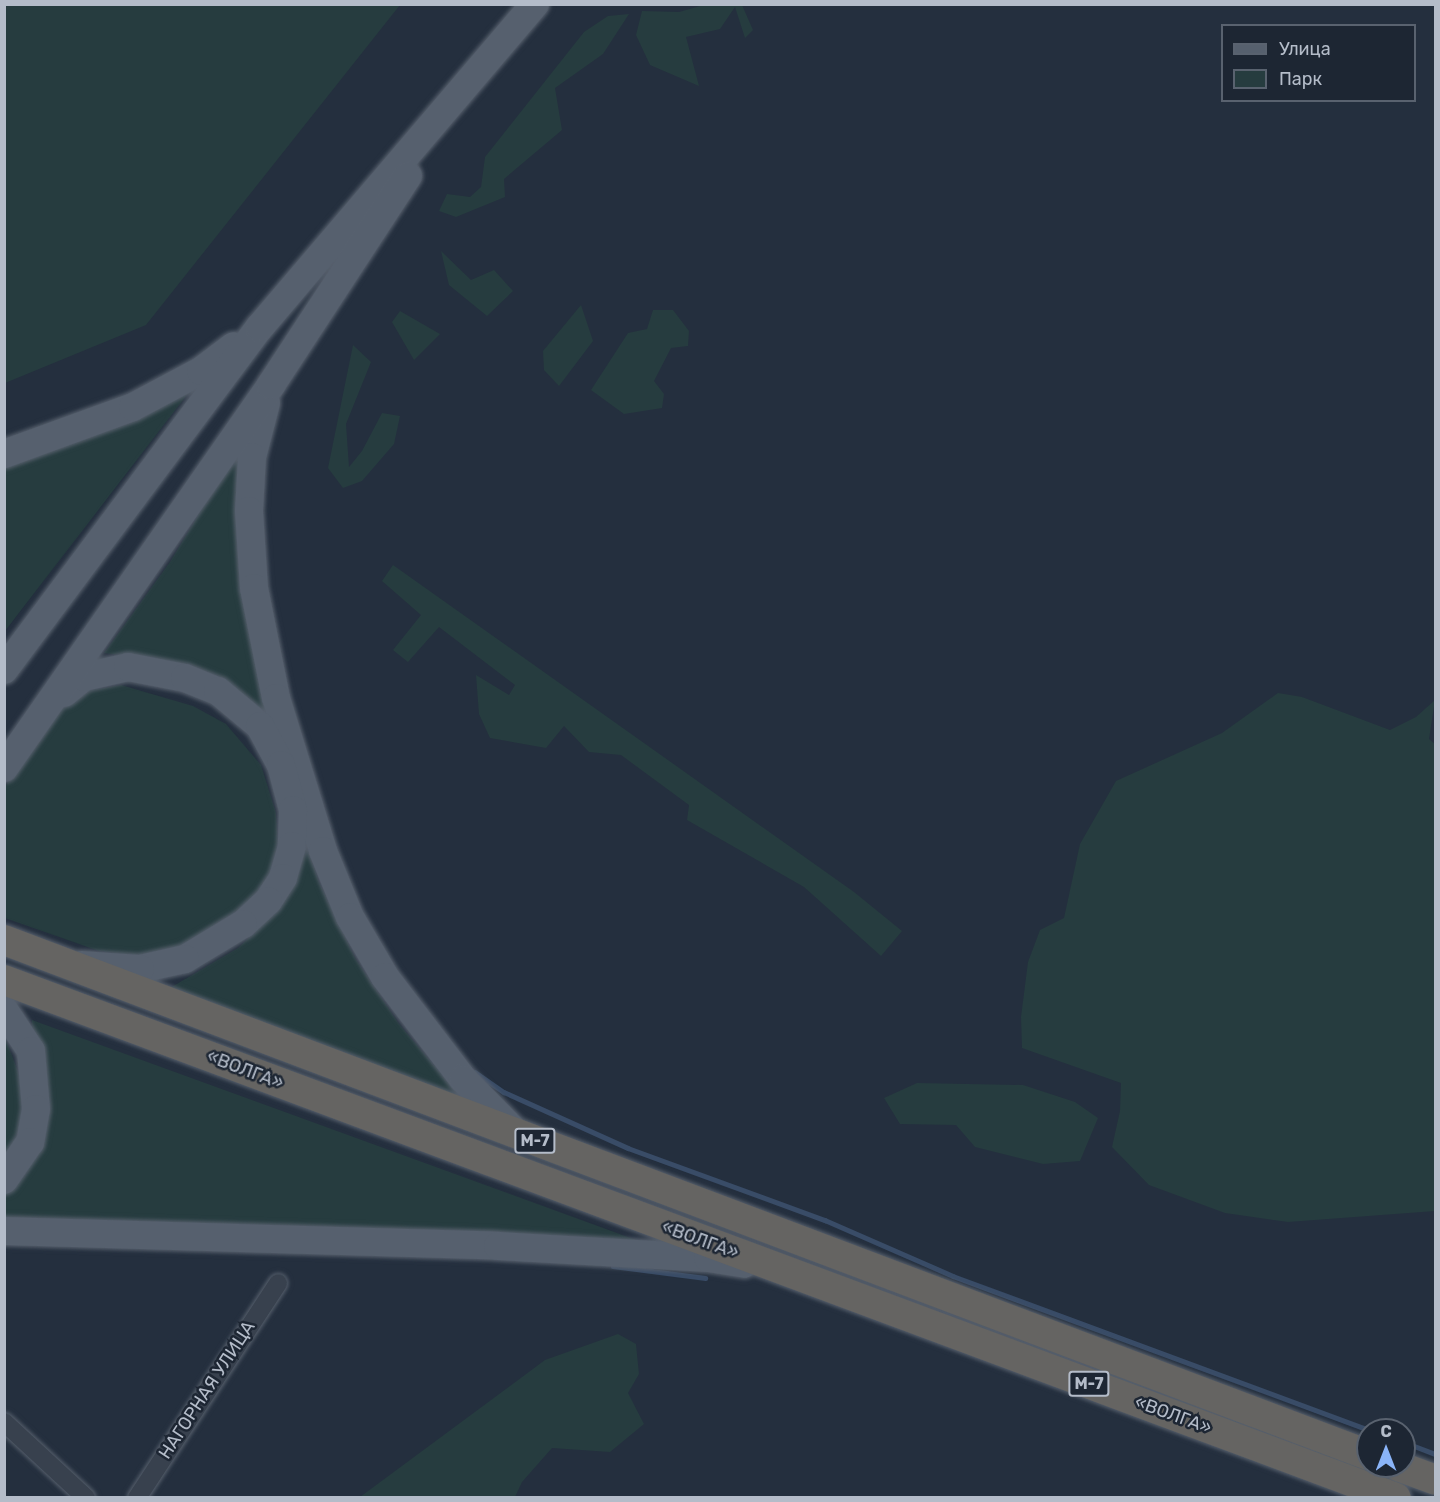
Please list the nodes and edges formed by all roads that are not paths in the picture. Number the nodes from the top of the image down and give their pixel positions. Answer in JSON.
{"nodes":[{"id":1,"x":535,"y":4,"type":"edge"},
{"id":2,"x":480,"y":66,"type":"junction"},
{"id":3,"x":260,"y":327,"type":"junction"},
{"id":4,"x":271,"y":384,"type":"junction"},
{"id":5,"x":4,"y":454,"type":"edge"},
{"id":6,"x":4,"y":670,"type":"edge"},
{"id":7,"x":53,"y":701,"type":"junction"},
{"id":8,"x":4,"y":768,"type":"edge"},
{"id":9,"x":4,"y":940,"type":"edge"},
{"id":10,"x":68,"y":964,"type":"junction"},
{"id":11,"x":4,"y":980,"type":"edge"},
{"id":12,"x":4,"y":1010,"type":"edge"},
{"id":13,"x":516,"y":1133,"type":"junction"},
{"id":14,"x":4,"y":1180,"type":"edge"},
{"id":15,"x":4,"y":1231,"type":"edge"},
{"id":16,"x":783,"y":1271,"type":"junction"},
{"id":17,"x":278,"y":1283,"type":"dead end"},
{"id":18,"x":4,"y":1422,"type":"edge"},
{"id":19,"x":1356,"y":1450,"type":"edge"},
{"id":20,"x":1416,"y":1473,"type":"edge"},
{"id":21,"x":1436,"y":1480,"type":"edge"},
{"id":22,"x":86,"y":1497,"type":"edge"},
{"id":23,"x":137,"y":1497,"type":"edge"},
{"id":24,"x":1396,"y":1497,"type":"edge"}],
"edges":[{"from":1,"to":2,"type":"main road"},
{"from":2,"to":3,"type":"main road"},
{"from":2,"to":4,"type":"main road"},
{"from":3,"to":5,"type":"main road"},
{"from":3,"to":6,"type":"main road"},
{"from":4,"to":7,"type":"main road"},
{"from":4,"to":13,"type":"main road"},
{"from":7,"to":8,"type":"main road"},
{"from":7,"to":10,"type":"main road"},
{"from":9,"to":10,"type":"highway","name":"«ВОЛГА»","number":"М-7"},
{"from":10,"to":13,"type":"highway","name":"«ВОЛГА»","number":"М-7"},
{"from":11,"to":16,"type":"highway","name":"«ВОЛГА»","number":"М-7"},
{"from":12,"to":14,"type":"main road"},
{"from":13,"to":19,"type":"highway","name":"«ВОЛГА»","number":"М-7"},
{"from":15,"to":16,"type":"main road"},
{"from":16,"to":24,"type":"highway","name":"«ВОЛГА»","number":"М-7"},
{"from":17,"to":23,"type":"street","name":"НАГОРНАЯ УЛИЦА"},
{"from":18,"to":22,"type":"street"},
{"from":20,"to":21,"type":"highway"}]}
